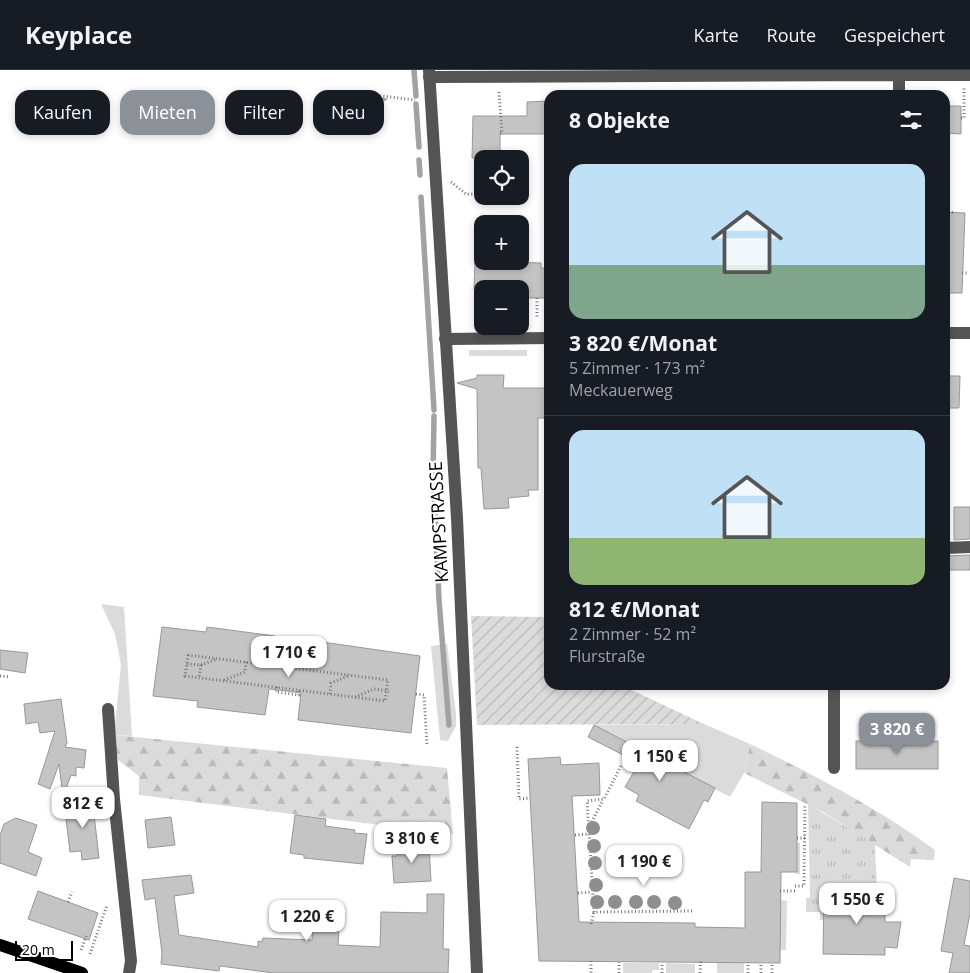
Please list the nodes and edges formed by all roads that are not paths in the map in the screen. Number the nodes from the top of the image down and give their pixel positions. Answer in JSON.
{"nodes":[{"id":1,"x":429,"y":74,"type":"edge"},
{"id":2,"x":899,"y":75,"type":"junction"},
{"id":3,"x":970,"y":76,"type":"edge"},
{"id":4,"x":899,"y":90,"type":"edge"},
{"id":5,"x":950,"y":333,"type":"edge"},
{"id":6,"x":970,"y":333,"type":"edge"},
{"id":7,"x":544,"y":338,"type":"edge"},
{"id":8,"x":445,"y":339,"type":"junction"},
{"id":9,"x":970,"y":547,"type":"edge"},
{"id":10,"x":950,"y":548,"type":"edge"},
{"id":11,"x":834,"y":690,"type":"edge"},
{"id":12,"x":108,"y":709,"type":"dead end"},
{"id":13,"x":834,"y":768,"type":"dead end"},
{"id":14,"x":0,"y":945,"type":"edge"},
{"id":15,"x":82,"y":973,"type":"edge"},
{"id":16,"x":129,"y":973,"type":"edge"},
{"id":17,"x":477,"y":973,"type":"edge"}],
"edges":[{"from":1,"to":2,"type":"street"},
{"from":1,"to":8,"type":"street","name":"KAMPSTRASSE"},
{"from":2,"to":3,"type":"street"},
{"from":2,"to":4,"type":"street"},
{"from":5,"to":6,"type":"street"},
{"from":7,"to":8,"type":"street"},
{"from":8,"to":17,"type":"street","name":"KAMPSTRASSE"},
{"from":9,"to":10,"type":"street"},
{"from":11,"to":13,"type":"street"},
{"from":12,"to":16,"type":"street"},
{"from":14,"to":15,"type":"main road"}]}
